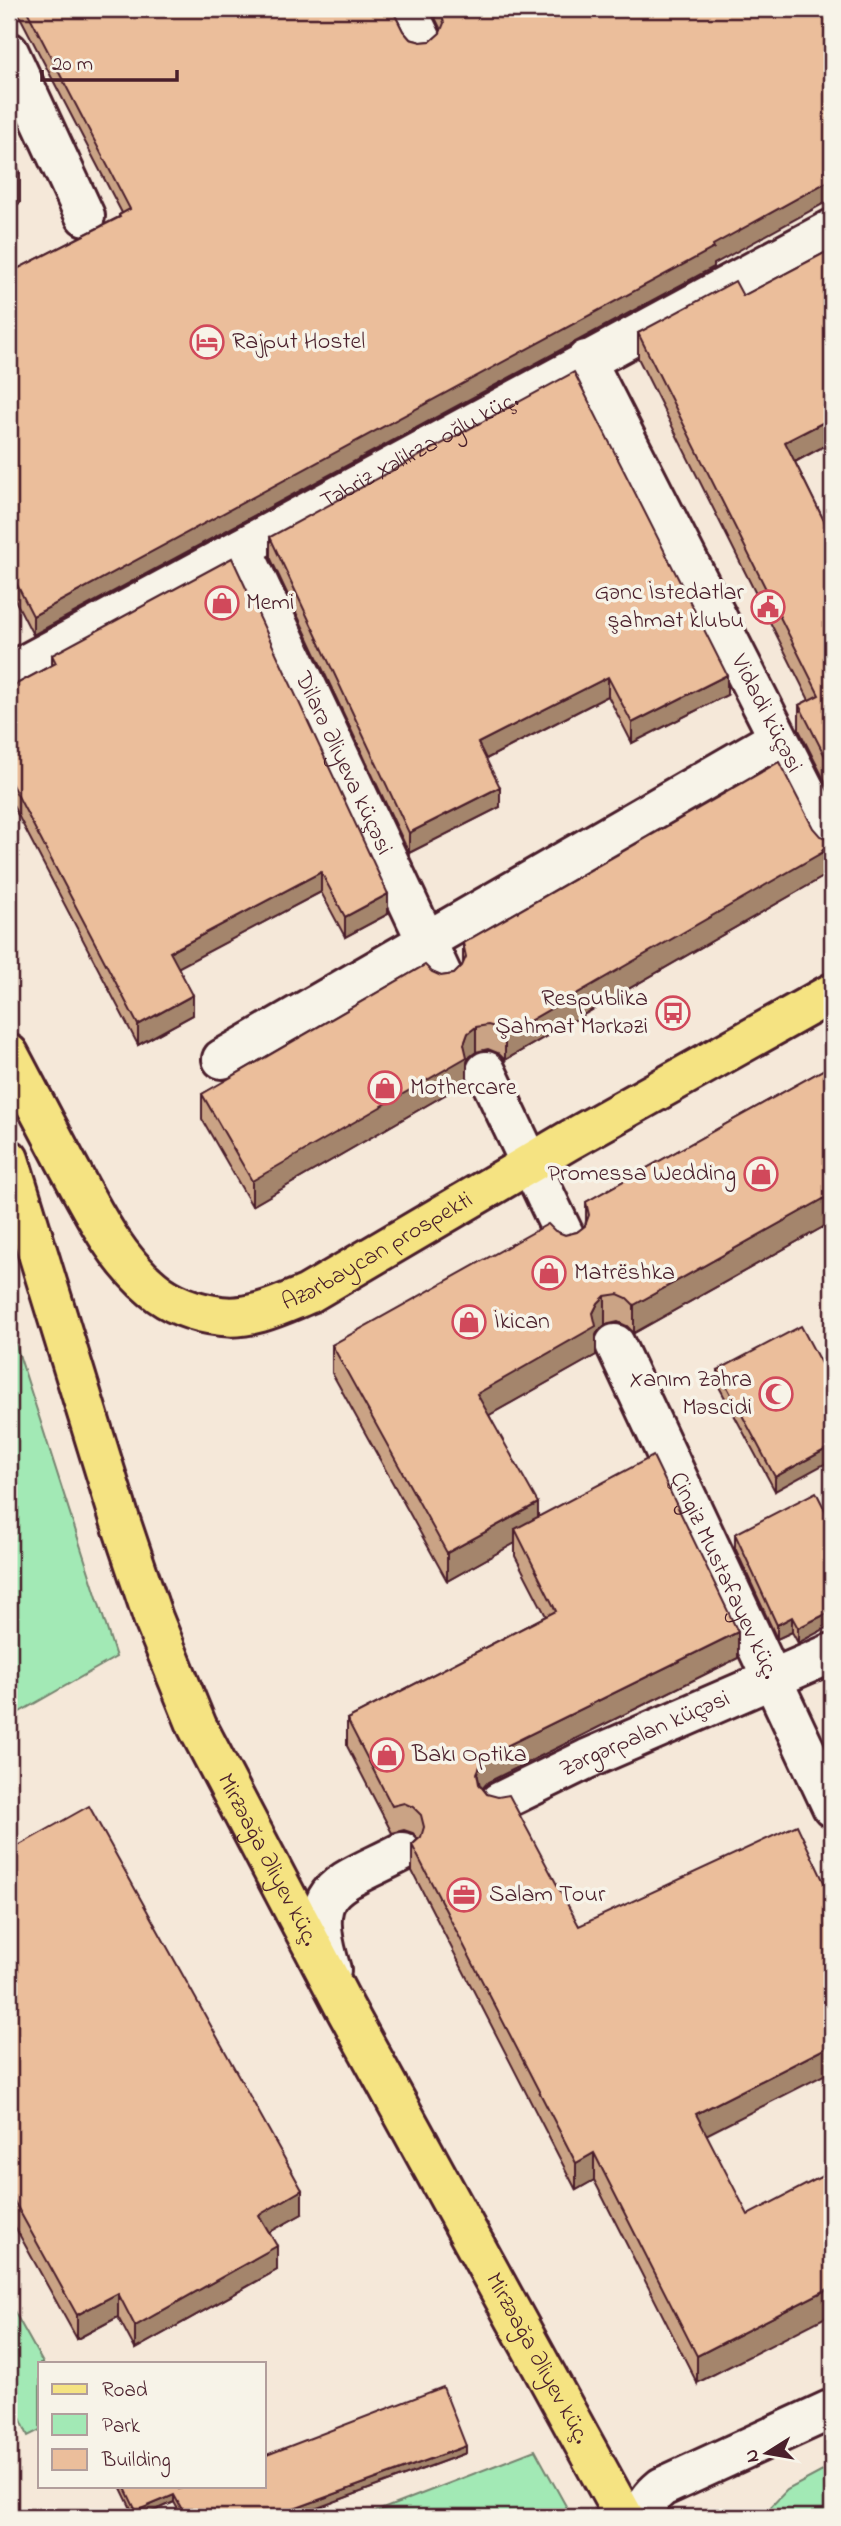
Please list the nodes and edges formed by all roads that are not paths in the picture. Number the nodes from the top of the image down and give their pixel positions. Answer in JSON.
{"nodes":[{"id":1,"x":9,"y":52,"type":"edge"},
{"id":2,"x":85,"y":216,"type":"dead end"},
{"id":3,"x":832,"y":229,"type":"edge"},
{"id":4,"x":586,"y":360,"type":"junction"},
{"id":5,"x":242,"y":548,"type":"junction"},
{"id":6,"x":9,"y":673,"type":"edge"},
{"id":7,"x":778,"y":738,"type":"junction"},
{"id":8,"x":832,"y":843,"type":"edge"},
{"id":9,"x":427,"y":943,"type":"junction"},
{"id":10,"x":444,"y":979,"type":"edge"},
{"id":11,"x":832,"y":993,"type":"edge"},
{"id":12,"x":9,"y":1054,"type":"edge"},
{"id":13,"x":222,"y":1059,"type":"dead end"},
{"id":14,"x":486,"y":1070,"type":"dead end"},
{"id":15,"x":9,"y":1159,"type":"edge"},
{"id":16,"x":530,"y":1163,"type":"junction"},
{"id":17,"x":567,"y":1241,"type":"edge"},
{"id":18,"x":615,"y":1344,"type":"dead end"},
{"id":19,"x":832,"y":1653,"type":"edge"},
{"id":20,"x":772,"y":1679,"type":"junction"},
{"id":21,"x":499,"y":1802,"type":"edge"},
{"id":22,"x":832,"y":1808,"type":"edge"},
{"id":23,"x":402,"y":1852,"type":"dead end"},
{"id":24,"x":345,"y":2008,"type":"junction"},
{"id":25,"x":832,"y":2409,"type":"edge"},
{"id":26,"x":624,"y":2517,"type":"edge"},
{"id":27,"x":645,"y":2517,"type":"edge"}],
"edges":[{"from":1,"to":2,"type":"street"},
{"from":3,"to":4,"type":"street","name":"Təbriz Xəlilrza oğlu küç."},
{"from":4,"to":5,"type":"street","name":"Təbriz Xəlilrza oğlu küç."},
{"from":4,"to":7,"type":"street","name":"Vidadi küçəsi"},
{"from":5,"to":6,"type":"street","name":"Təbriz Xəlilrza oğlu küç."},
{"from":5,"to":9,"type":"street","name":"Dilarə Əliyeva küçəsi"},
{"from":7,"to":8,"type":"street","name":"Vidadi küçəsi"},
{"from":7,"to":9,"type":"street"},
{"from":9,"to":10,"type":"street","name":"Dilarə Əliyeva küçəsi"},
{"from":9,"to":13,"type":"street"},
{"from":11,"to":16,"type":"main road","name":"Azərbaycan prospekti"},
{"from":12,"to":16,"type":"main road","name":"Azərbaycan prospekti"},
{"from":14,"to":16,"type":"street"},
{"from":15,"to":24,"type":"main road","name":"Mirzəağa Əliyev küç."},
{"from":16,"to":17,"type":"street"},
{"from":18,"to":20,"type":"street","name":"Çingiz Mustafayev küç."},
{"from":19,"to":20,"type":"street","name":"Zərgərpalan küçəsi"},
{"from":20,"to":21,"type":"street","name":"Zərgərpalan küçəsi"},
{"from":20,"to":22,"type":"street","name":"Çingiz Mustafayev küç."},
{"from":23,"to":24,"type":"street"},
{"from":24,"to":26,"type":"main road","name":"Mirzəağa Əliyev küç."},
{"from":25,"to":27,"type":"street"}]}
